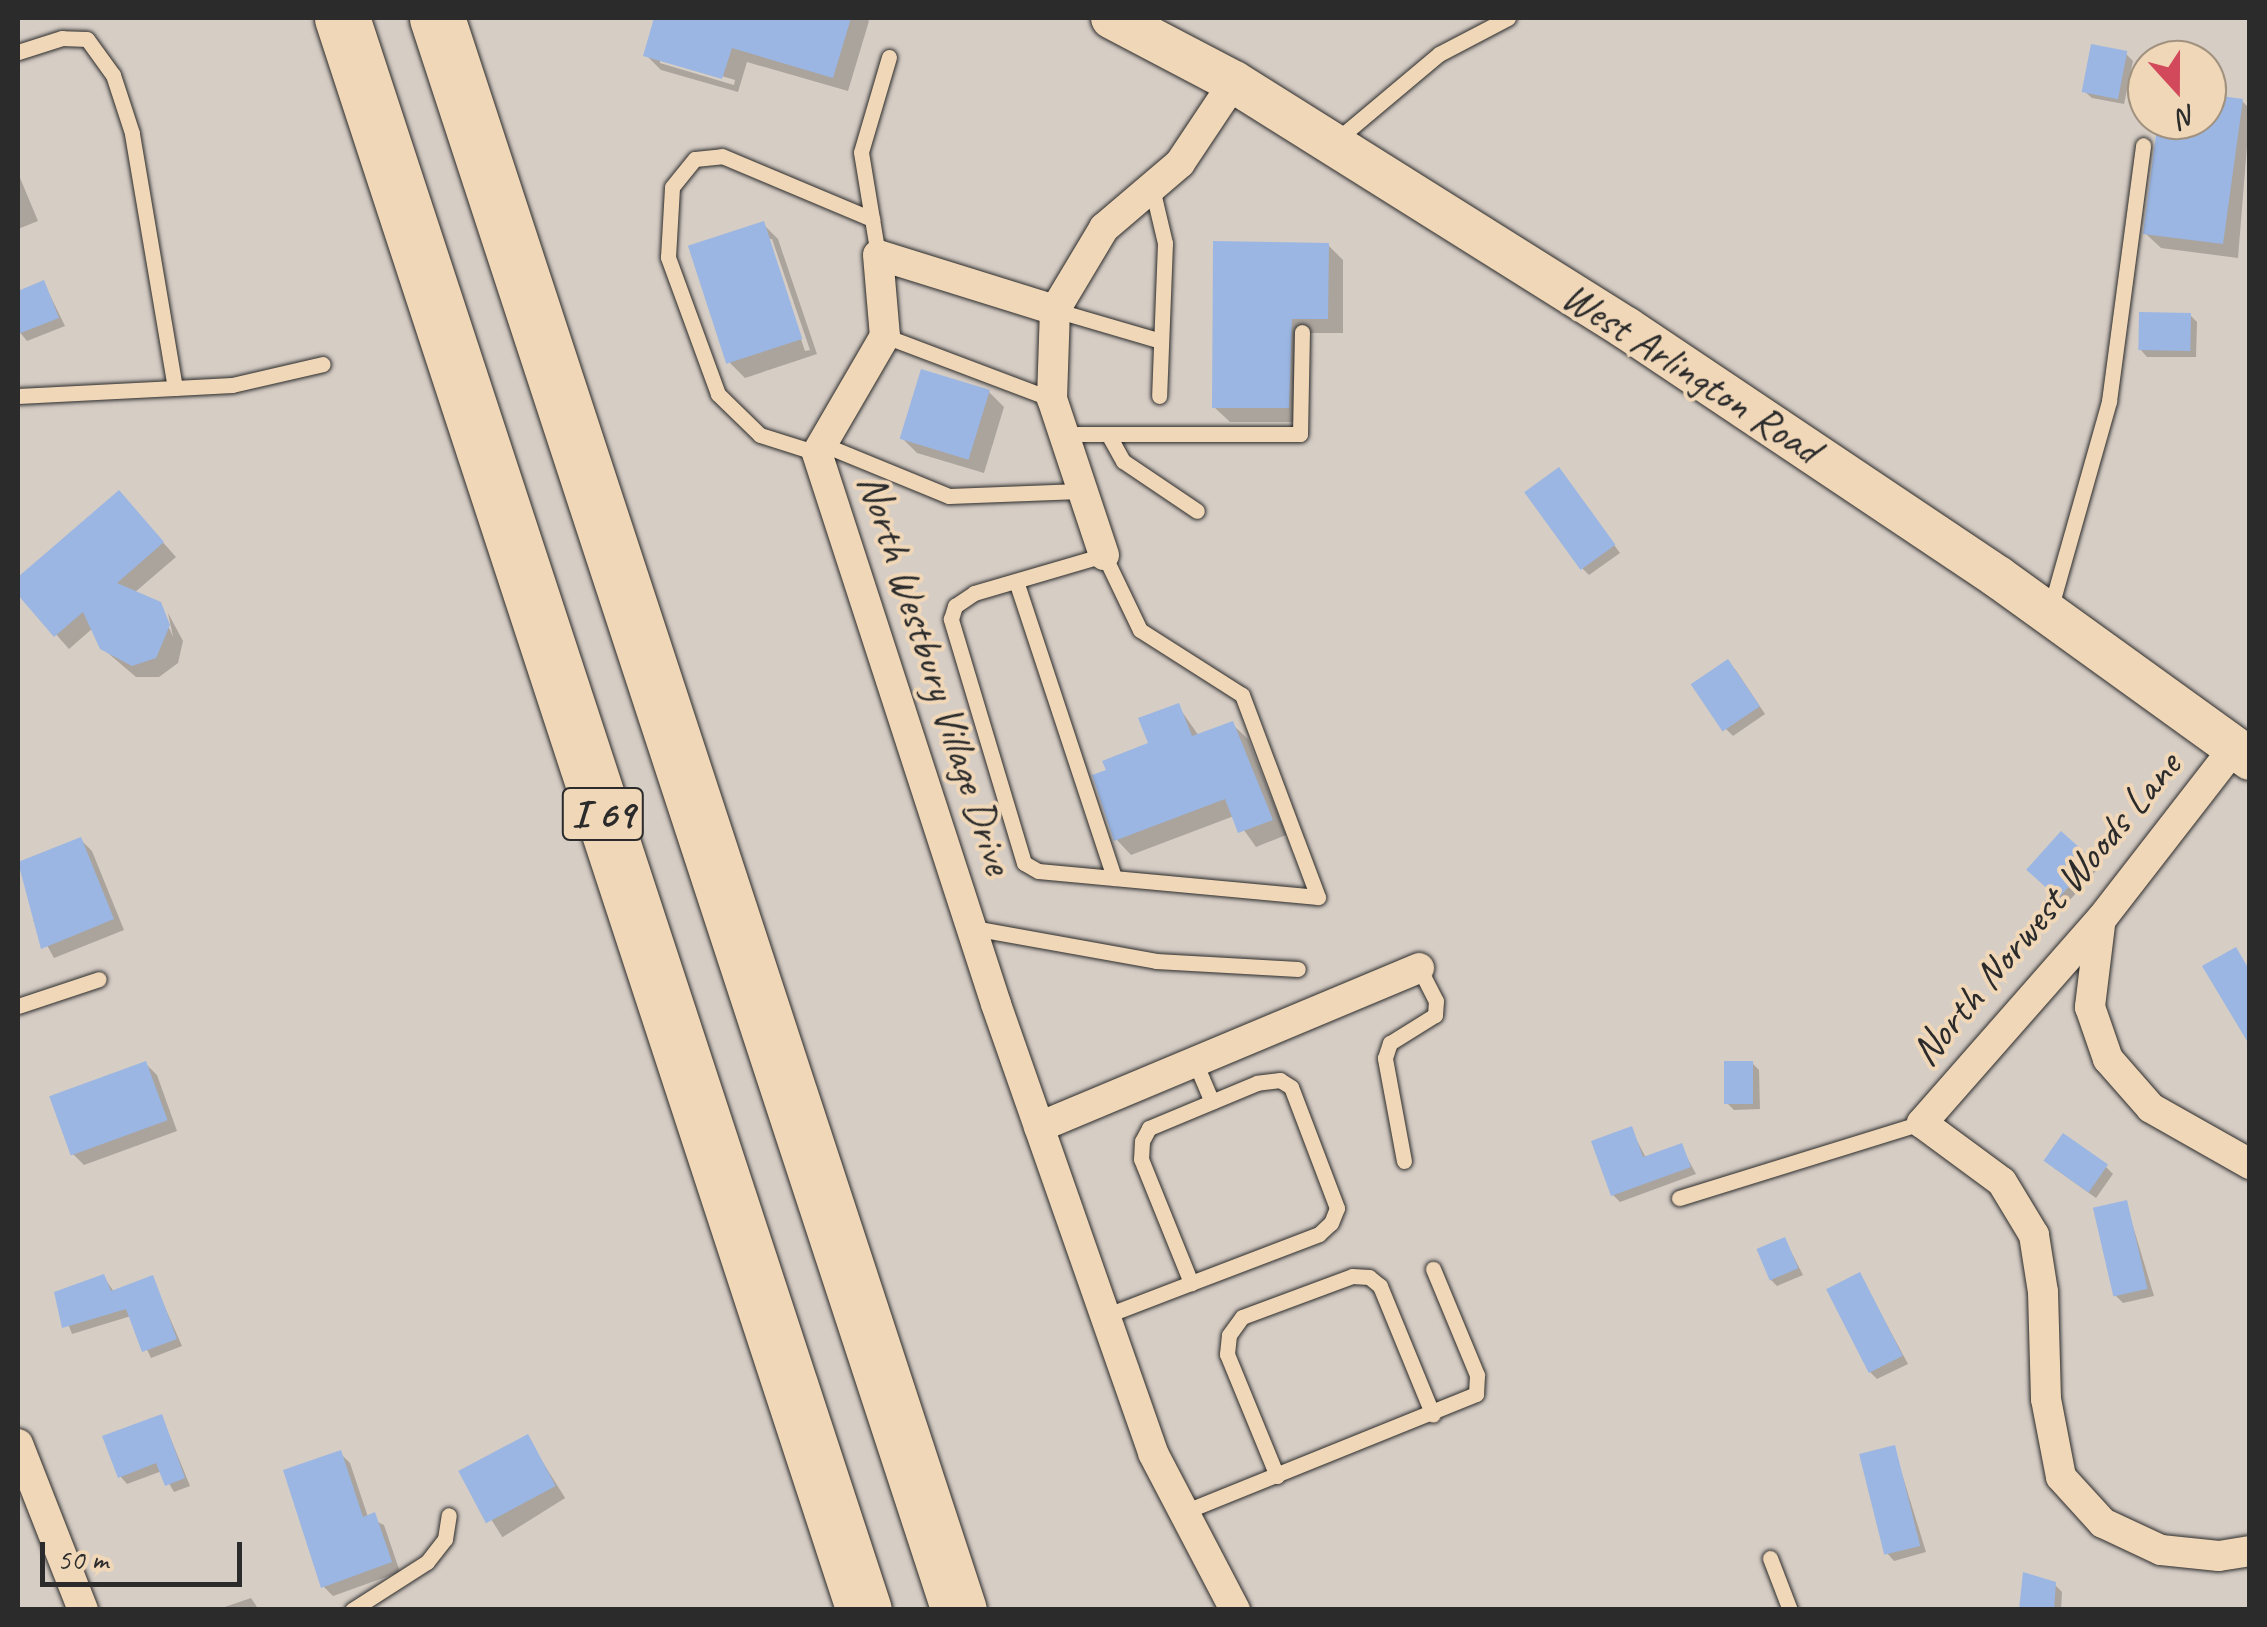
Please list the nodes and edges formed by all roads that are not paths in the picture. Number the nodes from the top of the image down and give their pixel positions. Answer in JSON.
{"nodes":[{"id":1,"x":342,"y":18,"type":"edge"},
{"id":2,"x":437,"y":18,"type":"edge"},
{"id":3,"x":1112,"y":18,"type":"edge"},
{"id":4,"x":1508,"y":18,"type":"edge"},
{"id":5,"x":18,"y":52,"type":"edge"},
{"id":6,"x":889,"y":57,"type":"dead end"},
{"id":7,"x":1234,"y":82,"type":"junction"},
{"id":8,"x":1333,"y":144,"type":"junction"},
{"id":9,"x":2143,"y":146,"type":"dead end"},
{"id":10,"x":1152,"y":188,"type":"junction"},
{"id":11,"x":872,"y":218,"type":"junction"},
{"id":12,"x":878,"y":255,"type":"junction"},
{"id":13,"x":1055,"y":310,"type":"junction"},
{"id":14,"x":1302,"y":332,"type":"dead end"},
{"id":15,"x":884,"y":336,"type":"junction"},
{"id":16,"x":1161,"y":341,"type":"junction"},
{"id":17,"x":323,"y":364,"type":"dead end"},
{"id":18,"x":175,"y":388,"type":"junction"},
{"id":19,"x":18,"y":396,"type":"edge"},
{"id":20,"x":1159,"y":396,"type":"dead end"},
{"id":21,"x":1052,"y":399,"type":"junction"},
{"id":22,"x":1062,"y":434,"type":"junction"},
{"id":23,"x":1108,"y":434,"type":"junction"},
{"id":24,"x":819,"y":448,"type":"junction"},
{"id":25,"x":1080,"y":490,"type":"junction"},
{"id":26,"x":1197,"y":511,"type":"dead end"},
{"id":27,"x":1104,"y":554,"type":"junction"},
{"id":28,"x":1016,"y":580,"type":"junction"},
{"id":29,"x":2049,"y":614,"type":"junction"},
{"id":30,"x":2242,"y":754,"type":"edge"},
{"id":31,"x":1114,"y":878,"type":"junction"},
{"id":32,"x":2102,"y":918,"type":"junction"},
{"id":33,"x":973,"y":928,"type":"junction"},
{"id":34,"x":1419,"y":968,"type":"joint"},
{"id":35,"x":1298,"y":969,"type":"dead end"},
{"id":36,"x":98,"y":980,"type":"dead end"},
{"id":37,"x":18,"y":1006,"type":"edge"},
{"id":38,"x":1194,"y":1062,"type":"junction"},
{"id":39,"x":1212,"y":1102,"type":"junction"},
{"id":40,"x":1922,"y":1123,"type":"junction"},
{"id":41,"x":1040,"y":1128,"type":"junction"},
{"id":42,"x":1404,"y":1161,"type":"dead end"},
{"id":43,"x":2250,"y":1164,"type":"edge"},
{"id":44,"x":1679,"y":1198,"type":"dead end"},
{"id":45,"x":1433,"y":1269,"type":"dead end"},
{"id":46,"x":1190,"y":1283,"type":"junction"},
{"id":47,"x":1105,"y":1316,"type":"junction"},
{"id":48,"x":1433,"y":1415,"type":"junction"},
{"id":49,"x":18,"y":1444,"type":"edge"},
{"id":50,"x":1277,"y":1476,"type":"junction"},
{"id":51,"x":1184,"y":1512,"type":"junction"},
{"id":52,"x":449,"y":1515,"type":"dead end"},
{"id":53,"x":2250,"y":1550,"type":"edge"},
{"id":54,"x":1770,"y":1558,"type":"dead end"},
{"id":55,"x":82,"y":1610,"type":"edge"},
{"id":56,"x":352,"y":1610,"type":"edge"},
{"id":57,"x":864,"y":1610,"type":"edge"},
{"id":58,"x":959,"y":1610,"type":"edge"},
{"id":59,"x":1235,"y":1610,"type":"edge"},
{"id":60,"x":1790,"y":1610,"type":"edge"}],
"edges":[{"from":1,"to":57,"type":"highway","number":"I 69"},
{"from":2,"to":58,"type":"highway","number":"I 69"},
{"from":3,"to":7,"type":"street","name":"West Arlington Road"},
{"from":4,"to":8,"type":"lane"},
{"from":5,"to":18,"type":"lane"},
{"from":6,"to":11,"type":"lane"},
{"from":7,"to":8,"type":"street","name":"West Arlington Road"},
{"from":7,"to":10,"type":"street"},
{"from":8,"to":29,"type":"street","name":"West Arlington Road"},
{"from":9,"to":29,"type":"lane"},
{"from":10,"to":13,"type":"street"},
{"from":10,"to":16,"type":"lane"},
{"from":11,"to":12,"type":"lane"},
{"from":11,"to":24,"type":"lane"},
{"from":12,"to":13,"type":"street"},
{"from":12,"to":15,"type":"street"},
{"from":13,"to":16,"type":"lane"},
{"from":13,"to":21,"type":"street"},
{"from":14,"to":23,"type":"lane"},
{"from":15,"to":21,"type":"lane"},
{"from":15,"to":24,"type":"street","name":"North Westbury Village Drive"},
{"from":16,"to":20,"type":"lane"},
{"from":17,"to":18,"type":"lane"},
{"from":18,"to":19,"type":"lane"},
{"from":21,"to":22,"type":"street"},
{"from":22,"to":23,"type":"lane"},
{"from":22,"to":25,"type":"street"},
{"from":23,"to":26,"type":"lane"},
{"from":24,"to":25,"type":"lane"},
{"from":24,"to":33,"type":"street","name":"North Westbury Village Drive"},
{"from":25,"to":27,"type":"street"},
{"from":27,"to":28,"type":"lane"},
{"from":27,"to":31,"type":"lane"},
{"from":28,"to":31,"type":"lane"},
{"from":28,"to":31,"type":"lane"},
{"from":29,"to":30,"type":"street","name":"West Arlington Road"},
{"from":30,"to":32,"type":"street","name":"North Norwest Woods Lane"},
{"from":32,"to":40,"type":"street","name":"North Norwest Woods Lane"},
{"from":32,"to":43,"type":"street"},
{"from":33,"to":35,"type":"lane"},
{"from":33,"to":41,"type":"street","name":"North Westbury Village Drive"},
{"from":34,"to":38,"type":"street"},
{"from":34,"to":42,"type":"lane"},
{"from":36,"to":37,"type":"lane"},
{"from":38,"to":39,"type":"lane"},
{"from":38,"to":41,"type":"street"},
{"from":39,"to":46,"type":"lane"},
{"from":39,"to":46,"type":"lane"},
{"from":40,"to":44,"type":"lane"},
{"from":40,"to":53,"type":"street"},
{"from":41,"to":47,"type":"street","name":"North Westbury Village Drive"},
{"from":45,"to":48,"type":"lane"},
{"from":46,"to":47,"type":"lane"},
{"from":47,"to":51,"type":"street","name":"North Westbury Village Drive"},
{"from":48,"to":50,"type":"lane"},
{"from":48,"to":50,"type":"lane"},
{"from":49,"to":55,"type":"street"},
{"from":50,"to":51,"type":"lane"},
{"from":51,"to":59,"type":"street","name":"North Westbury Village Drive"},
{"from":52,"to":56,"type":"lane"},
{"from":54,"to":60,"type":"lane"}]}
